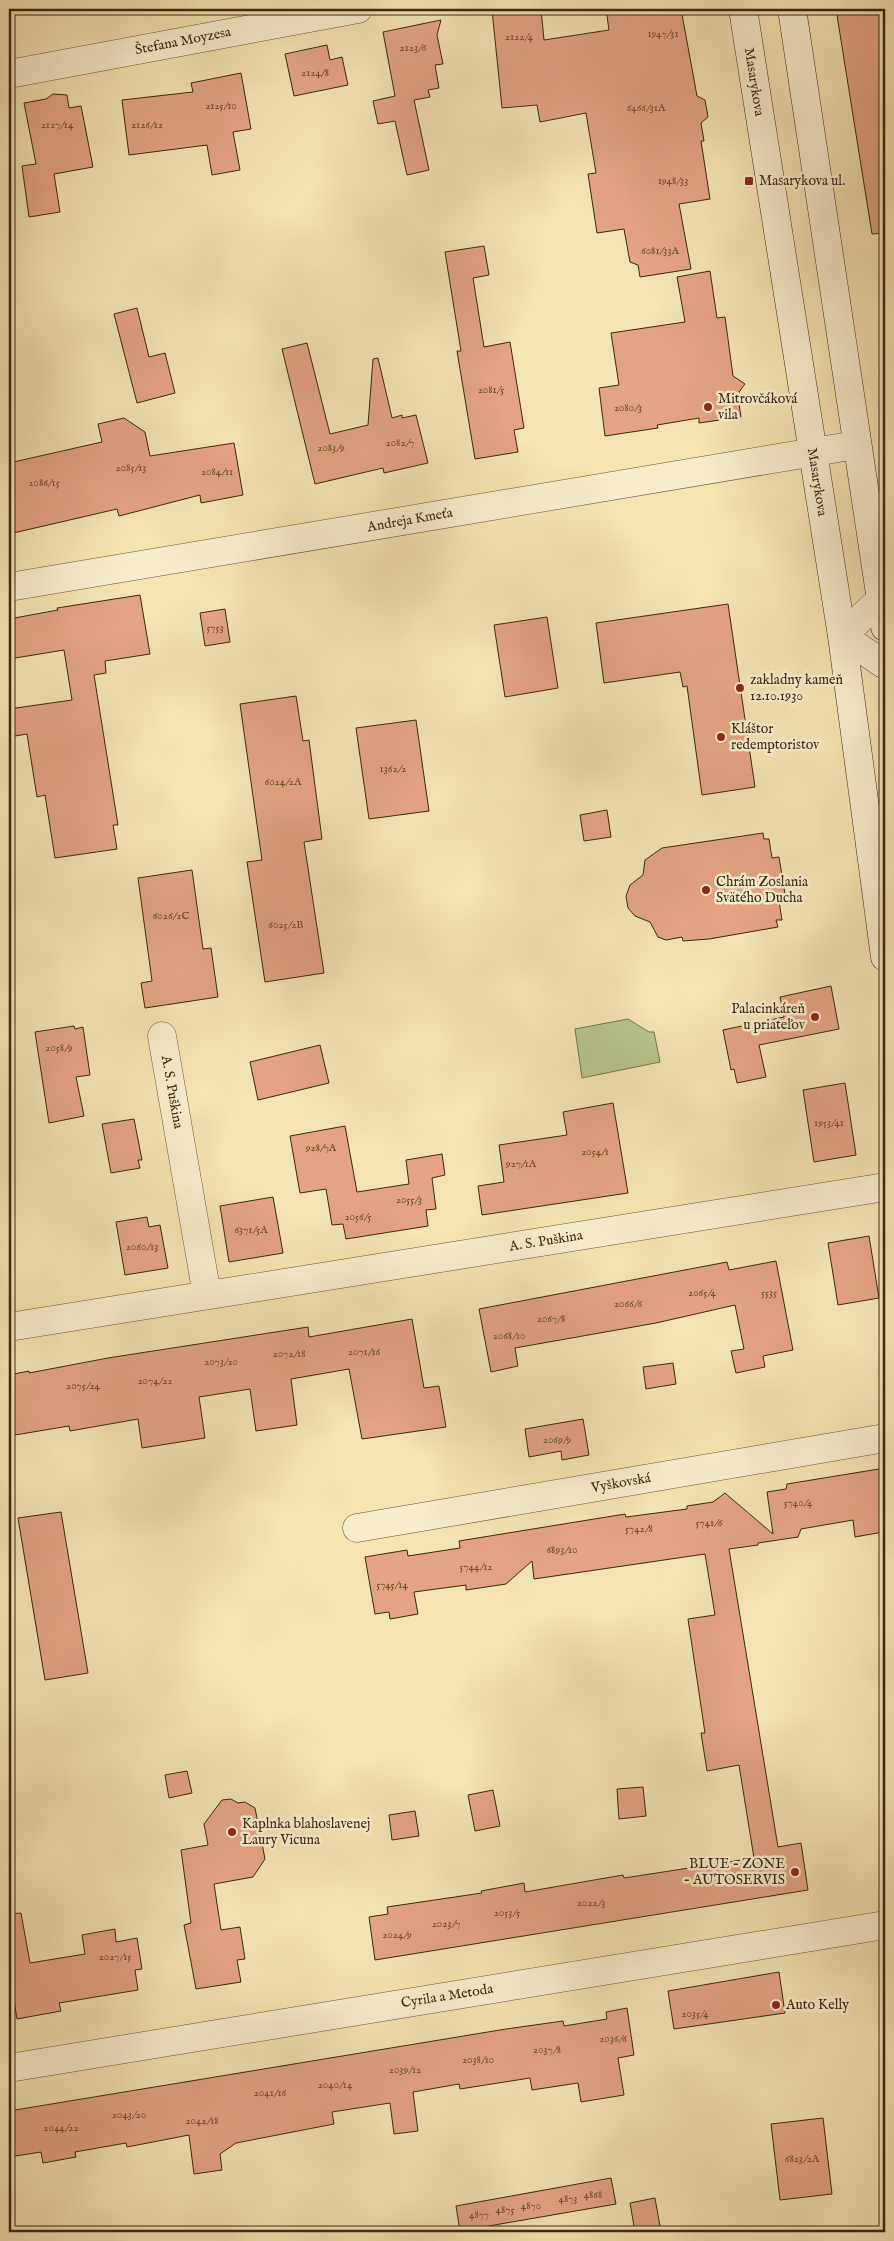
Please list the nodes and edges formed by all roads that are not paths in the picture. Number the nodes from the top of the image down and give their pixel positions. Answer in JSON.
{"nodes":[{"id":1,"x":358,"y":9,"type":"edge"},
{"id":2,"x":743,"y":9,"type":"edge"},
{"id":3,"x":792,"y":9,"type":"edge"},
{"id":4,"x":9,"y":74,"type":"edge"},
{"id":5,"x":856,"y":445,"type":"junction"},
{"id":6,"x":812,"y":454,"type":"junction"},
{"id":7,"x":9,"y":587,"type":"edge"},
{"id":8,"x":883,"y":598,"type":"edge"},
{"id":9,"x":885,"y":627,"type":"edge"},
{"id":10,"x":842,"y":636,"type":"junction"},
{"id":11,"x":885,"y":665,"type":"edge"},
{"id":12,"x":885,"y":957,"type":"edge"},
{"id":13,"x":162,"y":1036,"type":"dead end"},
{"id":14,"x":885,"y":1187,"type":"edge"},
{"id":15,"x":207,"y":1295,"type":"junction"},
{"id":16,"x":9,"y":1327,"type":"edge"},
{"id":17,"x":885,"y":1438,"type":"edge"},
{"id":18,"x":357,"y":1528,"type":"dead end"},
{"id":19,"x":885,"y":1925,"type":"edge"},
{"id":20,"x":9,"y":2068,"type":"edge"}],
"edges":[{"from":1,"to":4,"type":"street","name":"Štefana Moyzesa"},
{"from":2,"to":6,"type":"street","name":"Masarykova"},
{"from":3,"to":5,"type":"street"},
{"from":5,"to":6,"type":"street","name":"Andreja Kmeťa"},
{"from":5,"to":8,"type":"street"},
{"from":6,"to":7,"type":"street","name":"Andreja Kmeťa"},
{"from":6,"to":10,"type":"street","name":"Masarykova"},
{"from":8,"to":9,"type":"street"},
{"from":8,"to":10,"type":"street"},
{"from":10,"to":11,"type":"street"},
{"from":10,"to":12,"type":"street","name":"Masarykova"},
{"from":13,"to":15,"type":"street","name":"A. S. Puškina"},
{"from":14,"to":15,"type":"street","name":"A. S. Puškina"},
{"from":15,"to":16,"type":"street","name":"A. S. Puškina"},
{"from":17,"to":18,"type":"street","name":"Vyškovská"},
{"from":19,"to":20,"type":"street","name":"Cyrila a Metoda"}]}
